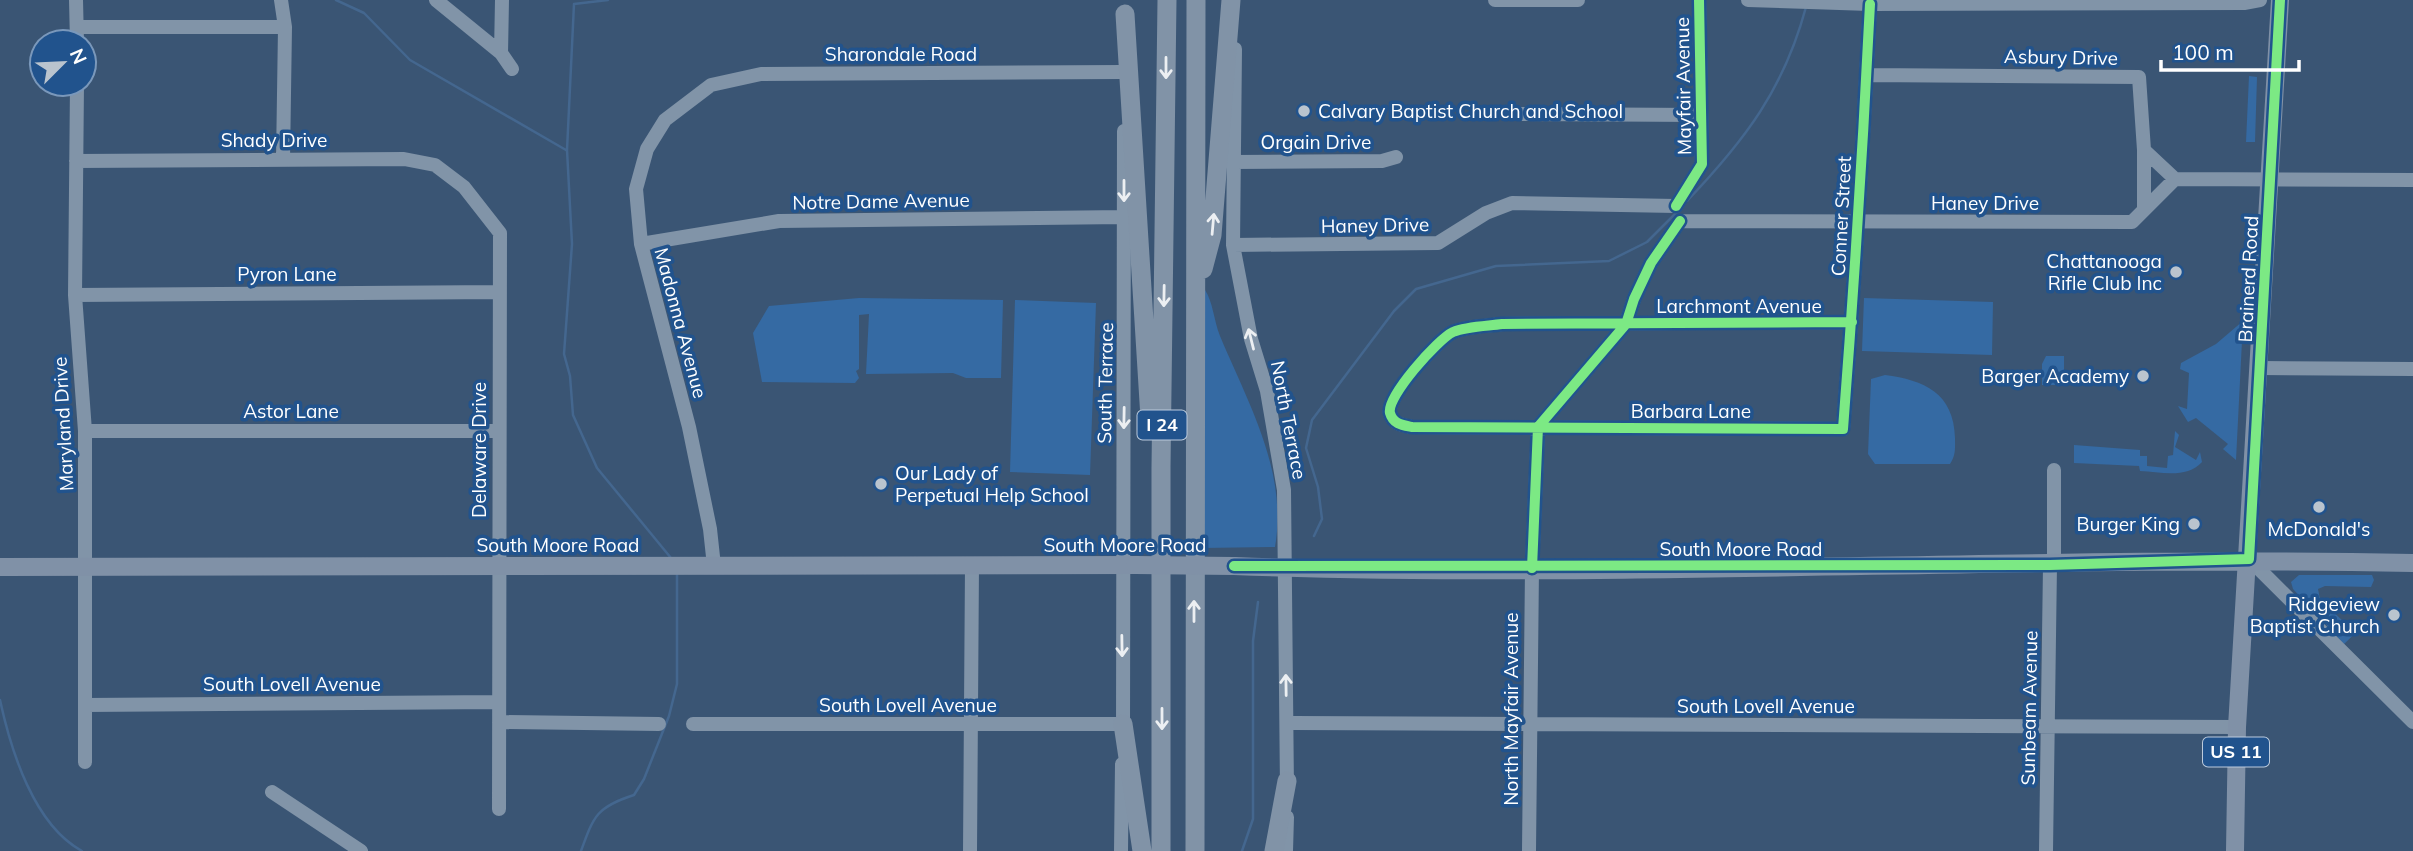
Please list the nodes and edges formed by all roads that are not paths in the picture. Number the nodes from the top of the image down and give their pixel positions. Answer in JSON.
{"nodes":[{"id":1,"x":76,"y":0,"type":"edge"},
{"id":2,"x":281,"y":0,"type":"edge"},
{"id":3,"x":436,"y":0,"type":"edge"},
{"id":4,"x":502,"y":0,"type":"edge"},
{"id":5,"x":1167,"y":0,"type":"edge"},
{"id":6,"x":1196,"y":0,"type":"edge"},
{"id":7,"x":1233,"y":0,"type":"edge"},
{"id":8,"x":1495,"y":0,"type":"edge"},
{"id":9,"x":1525,"y":0,"type":"edge"},
{"id":10,"x":1578,"y":0,"type":"edge"},
{"id":11,"x":1699,"y":0,"type":"edge"},
{"id":12,"x":1748,"y":0,"type":"edge"},
{"id":13,"x":2255,"y":0,"type":"edge"},
{"id":14,"x":2280,"y":0,"type":"edge"},
{"id":15,"x":1870,"y":4,"type":"junction"},
{"id":16,"x":1125,"y":7,"type":"edge"},
{"id":17,"x":285,"y":27,"type":"junction"},
{"id":18,"x":77,"y":28,"type":"edge"},
{"id":19,"x":98,"y":33,"type":"edge"},
{"id":20,"x":501,"y":53,"type":"junction"},
{"id":21,"x":512,"y":69,"type":"dead end"},
{"id":22,"x":1124,"y":72,"type":"junction"},
{"id":23,"x":1867,"y":75,"type":"junction"},
{"id":24,"x":77,"y":98,"type":"edge"},
{"id":25,"x":684,"y":103,"type":"joint"},
{"id":26,"x":1517,"y":114,"type":"dead end"},
{"id":27,"x":1700,"y":114,"type":"junction"},
{"id":28,"x":2144,"y":150,"type":"junction"},
{"id":29,"x":1396,"y":156,"type":"dead end"},
{"id":30,"x":283,"y":160,"type":"junction"},
{"id":31,"x":76,"y":161,"type":"junction"},
{"id":32,"x":1234,"y":162,"type":"junction"},
{"id":33,"x":2175,"y":179,"type":"junction"},
{"id":34,"x":2272,"y":179,"type":"junction"},
{"id":35,"x":2413,"y":180,"type":"edge"},
{"id":36,"x":464,"y":187,"type":"joint"},
{"id":37,"x":1676,"y":206,"type":"junction"},
{"id":38,"x":2144,"y":207,"type":"junction"},
{"id":39,"x":1124,"y":217,"type":"junction"},
{"id":40,"x":1681,"y":220,"type":"junction"},
{"id":41,"x":1859,"y":222,"type":"junction"},
{"id":42,"x":641,"y":244,"type":"junction"},
{"id":43,"x":1233,"y":245,"type":"junction"},
{"id":44,"x":1196,"y":290,"type":"junction"},
{"id":45,"x":500,"y":292,"type":"junction"},
{"id":46,"x":75,"y":295,"type":"junction"},
{"id":47,"x":1852,"y":322,"type":"junction"},
{"id":48,"x":1626,"y":324,"type":"junction"},
{"id":49,"x":2260,"y":368,"type":"junction"},
{"id":50,"x":2413,"y":369,"type":"edge"},
{"id":51,"x":1538,"y":428,"type":"junction"},
{"id":52,"x":1843,"y":429,"type":"joint"},
{"id":53,"x":497,"y":430,"type":"junction"},
{"id":54,"x":85,"y":431,"type":"junction"},
{"id":55,"x":1161,"y":467,"type":"junction"},
{"id":56,"x":2054,"y":470,"type":"dead end"},
{"id":57,"x":2249,"y":559,"type":"junction"},
{"id":58,"x":2413,"y":562,"type":"edge"},
{"id":59,"x":972,"y":565,"type":"junction"},
{"id":60,"x":1128,"y":565,"type":"junction"},
{"id":61,"x":2052,"y":565,"type":"junction"},
{"id":62,"x":87,"y":566,"type":"junction"},
{"id":63,"x":499,"y":566,"type":"junction"},
{"id":64,"x":714,"y":566,"type":"junction"},
{"id":65,"x":0,"y":567,"type":"edge"},
{"id":66,"x":1284,"y":568,"type":"junction"},
{"id":67,"x":1532,"y":568,"type":"junction"},
{"id":68,"x":499,"y":702,"type":"junction"},
{"id":69,"x":85,"y":705,"type":"junction"},
{"id":70,"x":2411,"y":718,"type":"edge"},
{"id":71,"x":499,"y":722,"type":"junction"},
{"id":72,"x":1294,"y":723,"type":"dead end"},
{"id":73,"x":1531,"y":723,"type":"junction"},
{"id":74,"x":659,"y":724,"type":"dead end"},
{"id":75,"x":693,"y":724,"type":"dead end"},
{"id":76,"x":970,"y":724,"type":"junction"},
{"id":77,"x":1123,"y":724,"type":"junction"},
{"id":78,"x":2050,"y":727,"type":"junction"},
{"id":79,"x":2237,"y":727,"type":"junction"},
{"id":80,"x":85,"y":762,"type":"dead end"},
{"id":81,"x":1287,"y":781,"type":"junction"},
{"id":82,"x":272,"y":792,"type":"dead end"},
{"id":83,"x":499,"y":809,"type":"dead end"},
{"id":84,"x":361,"y":851,"type":"edge"},
{"id":85,"x":970,"y":851,"type":"edge"},
{"id":86,"x":1121,"y":851,"type":"edge"},
{"id":87,"x":1142,"y":851,"type":"edge"},
{"id":88,"x":1161,"y":851,"type":"edge"},
{"id":89,"x":1195,"y":851,"type":"edge"},
{"id":90,"x":1274,"y":851,"type":"edge"},
{"id":91,"x":1286,"y":851,"type":"edge"},
{"id":92,"x":1529,"y":851,"type":"edge"},
{"id":93,"x":2046,"y":851,"type":"edge"},
{"id":94,"x":2235,"y":851,"type":"edge"}],
"edges":[{"from":1,"to":18,"type":"street"},
{"from":2,"to":17,"type":"street"},
{"from":3,"to":20,"type":"street"},
{"from":4,"to":20,"type":"street"},
{"from":5,"to":55,"type":"highway","number":"I 24","one_way":true},
{"from":6,"to":44,"type":"highway","number":"I 24"},
{"from":7,"to":32,"type":"street","name":"North Terrace"},
{"from":44,"to":7,"type":"highway","one_way":true},
{"from":8,"to":9,"type":"street"},
{"from":9,"to":10,"type":"street"},
{"from":11,"to":27,"type":"street","name":"Mayfair Avenue"},
{"from":12,"to":15,"type":"street"},
{"from":13,"to":15,"type":"street"},
{"from":14,"to":34,"type":"main road","name":"Brainerd Road","number":"US 11"},
{"from":15,"to":23,"type":"street","name":"Conner Street"},
{"from":16,"to":22,"type":"street","name":"South Terrace"},
{"from":16,"to":55,"type":"highway"},
{"from":17,"to":19,"type":"street"},
{"from":17,"to":30,"type":"street"},
{"from":20,"to":21,"type":"street"},
{"from":22,"to":25,"type":"street","name":"Sharondale Road"},
{"from":22,"to":39,"type":"street","name":"South Terrace","one_way":true},
{"from":23,"to":28,"type":"street","name":"Asbury Drive"},
{"from":23,"to":41,"type":"street","name":"Conner Street"},
{"from":24,"to":31,"type":"street","name":"Maryland Drive"},
{"from":25,"to":42,"type":"street","name":"Madonna Avenue"},
{"from":26,"to":27,"type":"street"},
{"from":27,"to":37,"type":"street","name":"Mayfair Avenue"},
{"from":28,"to":33,"type":"street"},
{"from":28,"to":38,"type":"street"},
{"from":29,"to":32,"type":"street","name":"Orgain Drive"},
{"from":30,"to":31,"type":"street","name":"Shady Drive"},
{"from":30,"to":36,"type":"street","name":"Shady Drive"},
{"from":31,"to":46,"type":"street","name":"Maryland Drive"},
{"from":32,"to":43,"type":"street","name":"North Terrace"},
{"from":33,"to":34,"type":"street"},
{"from":33,"to":38,"type":"street","name":"Haney Drive"},
{"from":34,"to":35,"type":"street"},
{"from":34,"to":49,"type":"main road","name":"Brainerd Road","number":"US 11"},
{"from":36,"to":45,"type":"street","name":"Delaware Drive"},
{"from":37,"to":40,"type":"street"},
{"from":37,"to":43,"type":"street","name":"Haney Drive"},
{"from":38,"to":41,"type":"street","name":"Haney Drive"},
{"from":39,"to":42,"type":"street","name":"Notre Dame Avenue"},
{"from":39,"to":60,"type":"street","name":"South Terrace","one_way":true},
{"from":40,"to":41,"type":"street","name":"Haney Drive"},
{"from":40,"to":48,"type":"street"},
{"from":41,"to":47,"type":"street","name":"Conner Street"},
{"from":42,"to":64,"type":"street","name":"Madonna Avenue"},
{"from":66,"to":43,"type":"street","name":"North Terrace","one_way":true},
{"from":89,"to":44,"type":"highway","number":"I 24","one_way":true},
{"from":45,"to":46,"type":"street","name":"Pyron Lane"},
{"from":45,"to":53,"type":"street","name":"Delaware Drive"},
{"from":46,"to":54,"type":"street","name":"Maryland Drive"},
{"from":47,"to":48,"type":"street","name":"Larchmont Avenue"},
{"from":47,"to":52,"type":"street","name":"Conner Street"},
{"from":48,"to":51,"type":"street"},
{"from":48,"to":51,"type":"street","name":"Larchmont Avenue"},
{"from":49,"to":50,"type":"street"},
{"from":49,"to":57,"type":"main road","name":"Brainerd Road","number":"US 11"},
{"from":51,"to":52,"type":"street","name":"Barbara Lane"},
{"from":51,"to":67,"type":"street"},
{"from":53,"to":54,"type":"street","name":"Astor Lane"},
{"from":53,"to":63,"type":"street","name":"Delaware Drive"},
{"from":54,"to":62,"type":"street","name":"Maryland Drive"},
{"from":55,"to":88,"type":"highway","number":"I 24","one_way":true},
{"from":56,"to":61,"type":"street","name":"Sunbeam Avenue"},
{"from":57,"to":58,"type":"main road","name":"South Moore Road"},
{"from":57,"to":61,"type":"main road","name":"South Moore Road"},
{"from":57,"to":70,"type":"street"},
{"from":57,"to":79,"type":"main road","name":"Brainerd Road","number":"US 11"},
{"from":59,"to":60,"type":"main road","name":"South Moore Road"},
{"from":59,"to":64,"type":"main road","name":"South Moore Road"},
{"from":59,"to":76,"type":"street"},
{"from":60,"to":66,"type":"main road","name":"South Moore Road","bridge":true},
{"from":60,"to":77,"type":"street","name":"South Terrace","one_way":true},
{"from":61,"to":67,"type":"main road","name":"South Moore Road"},
{"from":61,"to":78,"type":"street","name":"Sunbeam Avenue"},
{"from":62,"to":63,"type":"main road","name":"South Moore Road"},
{"from":62,"to":65,"type":"main road","name":"South Moore Road"},
{"from":62,"to":69,"type":"street","name":"Maryland Drive"},
{"from":63,"to":64,"type":"main road","name":"South Moore Road"},
{"from":63,"to":68,"type":"street","name":"Delaware Drive"},
{"from":66,"to":67,"type":"main road","name":"South Moore Road"},
{"from":81,"to":66,"type":"street","name":"North Terrace","one_way":true},
{"from":67,"to":73,"type":"street","name":"North Mayfair Avenue"},
{"from":68,"to":69,"type":"street","name":"South Lovell Avenue"},
{"from":68,"to":71,"type":"street","name":"Delaware Drive"},
{"from":69,"to":80,"type":"street","name":"Maryland Drive"},
{"from":71,"to":74,"type":"street"},
{"from":71,"to":83,"type":"street","name":"Delaware Drive"},
{"from":72,"to":73,"type":"street","name":"South Lovell Avenue"},
{"from":73,"to":78,"type":"street","name":"South Lovell Avenue"},
{"from":73,"to":92,"type":"street","name":"North Mayfair Avenue"},
{"from":75,"to":76,"type":"street","name":"South Lovell Avenue"},
{"from":76,"to":77,"type":"street","name":"South Lovell Avenue"},
{"from":76,"to":85,"type":"street"},
{"from":77,"to":86,"type":"street","name":"South Terrace"},
{"from":77,"to":87,"type":"highway"},
{"from":78,"to":79,"type":"street","name":"South Lovell Avenue"},
{"from":78,"to":93,"type":"street","name":"Sunbeam Avenue"},
{"from":79,"to":94,"type":"main road","name":"Brainerd Road","number":"US 11"},
{"from":81,"to":90,"type":"highway"},
{"from":81,"to":91,"type":"street","name":"North Terrace"},
{"from":82,"to":84,"type":"street"}]}
